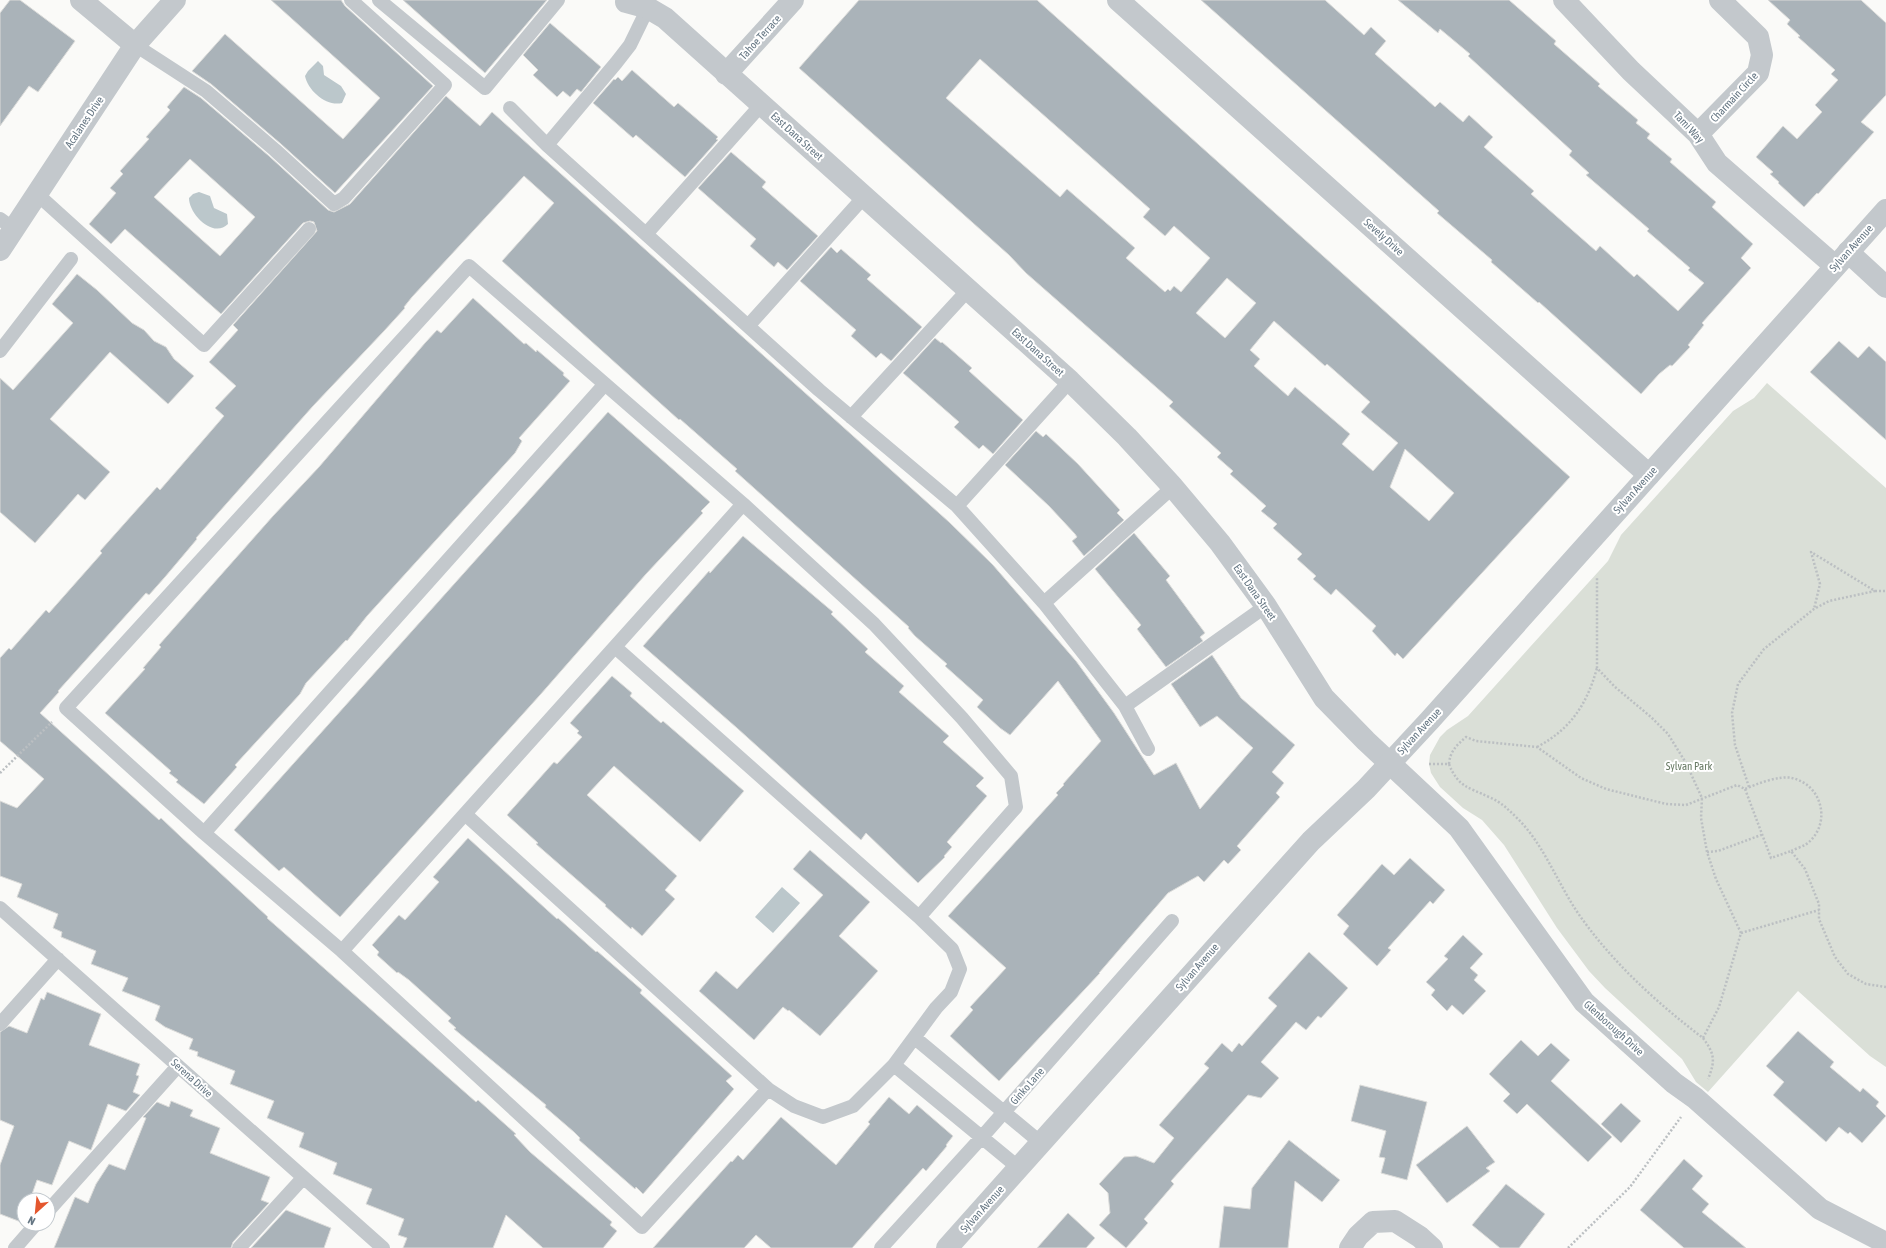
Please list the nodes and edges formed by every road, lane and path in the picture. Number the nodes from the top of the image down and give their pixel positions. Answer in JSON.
{"nodes":[{"id":1,"x":81,"y":0,"type":"edge"},
{"id":2,"x":175,"y":0,"type":"edge"},
{"id":3,"x":351,"y":0,"type":"edge"},
{"id":4,"x":379,"y":0,"type":"edge"},
{"id":5,"x":558,"y":0,"type":"edge"},
{"id":6,"x":793,"y":0,"type":"edge"},
{"id":7,"x":1118,"y":0,"type":"edge"},
{"id":8,"x":1564,"y":0,"type":"edge"},
{"id":9,"x":1720,"y":0,"type":"edge"},
{"id":10,"x":626,"y":2,"type":"dead end"},
{"id":11,"x":648,"y":8,"type":"junction"},
{"id":12,"x":135,"y":45,"type":"junction"},
{"id":13,"x":726,"y":74,"type":"junction"},
{"id":14,"x":762,"y":104,"type":"junction"},
{"id":15,"x":510,"y":108,"type":"dead end"},
{"id":16,"x":1698,"y":134,"type":"junction"},
{"id":17,"x":547,"y":145,"type":"junction"},
{"id":18,"x":36,"y":194,"type":"junction"},
{"id":19,"x":864,"y":196,"type":"junction"},
{"id":20,"x":1886,"y":210,"type":"edge"},
{"id":21,"x":7,"y":224,"type":"edge"},
{"id":22,"x":310,"y":230,"type":"dead end"},
{"id":23,"x":646,"y":234,"type":"junction"},
{"id":24,"x":0,"y":250,"type":"edge"},
{"id":25,"x":71,"y":259,"type":"dead end"},
{"id":26,"x":1841,"y":259,"type":"junction"},
{"id":27,"x":1886,"y":287,"type":"edge"},
{"id":28,"x":968,"y":290,"type":"junction"},
{"id":29,"x":748,"y":326,"type":"junction"},
{"id":30,"x":0,"y":351,"type":"edge"},
{"id":31,"x":1070,"y":381,"type":"junction"},
{"id":32,"x":605,"y":384,"type":"junction"},
{"id":33,"x":851,"y":417,"type":"junction"},
{"id":34,"x":1649,"y":475,"type":"junction"},
{"id":35,"x":1173,"y":487,"type":"junction"},
{"id":36,"x":743,"y":504,"type":"junction"},
{"id":37,"x":957,"y":506,"type":"junction"},
{"id":38,"x":1597,"y":577,"type":"dead end"},
{"id":39,"x":1875,"y":591,"type":"junction"},
{"id":40,"x":1886,"y":591,"type":"edge"},
{"id":41,"x":1044,"y":603,"type":"junction"},
{"id":42,"x":1266,"y":606,"type":"junction"},
{"id":43,"x":1814,"y":609,"type":"junction"},
{"id":44,"x":615,"y":647,"type":"junction"},
{"id":45,"x":1597,"y":668,"type":"junction"},
{"id":46,"x":1125,"y":706,"type":"junction"},
{"id":47,"x":66,"y":708,"type":"junction"},
{"id":48,"x":1537,"y":747,"type":"junction"},
{"id":49,"x":1148,"y":749,"type":"dead end"},
{"id":50,"x":1390,"y":763,"type":"junction"},
{"id":51,"x":1429,"y":764,"type":"dead end"},
{"id":52,"x":1449,"y":764,"type":"junction"},
{"id":53,"x":0,"y":773,"type":"edge"},
{"id":54,"x":1749,"y":787,"type":"junction"},
{"id":55,"x":1745,"y":789,"type":"junction"},
{"id":56,"x":1702,"y":798,"type":"junction"},
{"id":57,"x":465,"y":814,"type":"junction"},
{"id":58,"x":204,"y":833,"type":"junction"},
{"id":59,"x":1761,"y":835,"type":"junction"},
{"id":60,"x":1791,"y":851,"type":"junction"},
{"id":61,"x":1708,"y":852,"type":"junction"},
{"id":62,"x":0,"y":908,"type":"edge"},
{"id":63,"x":1819,"y":910,"type":"junction"},
{"id":64,"x":919,"y":917,"type":"junction"},
{"id":65,"x":1172,"y":921,"type":"dead end"},
{"id":66,"x":1741,"y":933,"type":"junction"},
{"id":67,"x":342,"y":951,"type":"junction"},
{"id":68,"x":58,"y":959,"type":"junction"},
{"id":69,"x":1886,"y":987,"type":"edge"},
{"id":70,"x":0,"y":1024,"type":"edge"},
{"id":71,"x":914,"y":1038,"type":"junction"},
{"id":72,"x":1703,"y":1038,"type":"junction"},
{"id":73,"x":894,"y":1065,"type":"junction"},
{"id":74,"x":178,"y":1066,"type":"junction"},
{"id":75,"x":768,"y":1089,"type":"junction"},
{"id":76,"x":1695,"y":1098,"type":"junction"},
{"id":77,"x":1004,"y":1113,"type":"junction"},
{"id":78,"x":982,"y":1137,"type":"junction"},
{"id":79,"x":1041,"y":1144,"type":"junction"},
{"id":80,"x":1019,"y":1168,"type":"junction"},
{"id":81,"x":303,"y":1178,"type":"junction"},
{"id":82,"x":56,"y":1202,"type":"edge"},
{"id":83,"x":29,"y":1232,"type":"edge"},
{"id":84,"x":1886,"y":1242,"type":"edge"},
{"id":85,"x":15,"y":1248,"type":"edge"},
{"id":86,"x":239,"y":1248,"type":"edge"},
{"id":87,"x":383,"y":1248,"type":"edge"},
{"id":88,"x":881,"y":1248,"type":"edge"},
{"id":89,"x":947,"y":1248,"type":"edge"},
{"id":90,"x":1350,"y":1248,"type":"edge"},
{"id":91,"x":1432,"y":1248,"type":"edge"},
{"id":92,"x":1568,"y":1248,"type":"edge"}],
"edges":[{"from":1,"to":12,"type":"street"},
{"from":2,"to":12,"type":"street","name":"Acalanes Drive"},
{"from":3,"to":12,"type":"lane"},
{"from":4,"to":5,"type":"lane"},
{"from":6,"to":13,"type":"street","name":"Tahoe Terrace"},
{"from":7,"to":34,"type":"street","name":"Sevely Drive"},
{"from":8,"to":16,"type":"street","name":"Tami Way"},
{"from":9,"to":16,"type":"street","name":"Charmain Circle"},
{"from":10,"to":11,"type":"street","name":"East Dana Street"},
{"from":11,"to":13,"type":"street","name":"East Dana Street"},
{"from":11,"to":17,"type":"lane"},
{"from":12,"to":18,"type":"street","name":"Acalanes Drive"},
{"from":13,"to":14,"type":"street","name":"East Dana Street"},
{"from":14,"to":19,"type":"street","name":"East Dana Street"},
{"from":14,"to":23,"type":"lane"},
{"from":15,"to":17,"type":"lane"},
{"from":16,"to":26,"type":"street","name":"Tami Way"},
{"from":17,"to":23,"type":"lane"},
{"from":18,"to":21,"type":"street","name":"Acalanes Drive"},
{"from":18,"to":22,"type":"lane"},
{"from":19,"to":28,"type":"street","name":"East Dana Street"},
{"from":19,"to":29,"type":"lane"},
{"from":20,"to":26,"type":"street","name":"Sylvan Avenue"},
{"from":21,"to":24,"type":"street","name":"Acalanes Drive"},
{"from":23,"to":29,"type":"lane"},
{"from":25,"to":30,"type":"lane"},
{"from":26,"to":27,"type":"street","name":"Tami Way"},
{"from":26,"to":34,"type":"street","name":"Sylvan Avenue"},
{"from":28,"to":31,"type":"street","name":"East Dana Street"},
{"from":28,"to":33,"type":"lane"},
{"from":29,"to":33,"type":"lane"},
{"from":31,"to":35,"type":"street","name":"East Dana Street"},
{"from":31,"to":37,"type":"lane"},
{"from":32,"to":36,"type":"lane"},
{"from":32,"to":47,"type":"lane"},
{"from":32,"to":58,"type":"lane"},
{"from":33,"to":37,"type":"lane"},
{"from":34,"to":50,"type":"street","name":"Sylvan Avenue"},
{"from":35,"to":41,"type":"lane"},
{"from":35,"to":42,"type":"street","name":"East Dana Street"},
{"from":36,"to":44,"type":"lane"},
{"from":36,"to":64,"type":"lane"},
{"from":37,"to":41,"type":"lane"},
{"from":38,"to":45,"type":"path"},
{"from":39,"to":40,"type":"path"},
{"from":39,"to":43,"type":"path"},
{"from":39,"to":43,"type":"path"},
{"from":41,"to":46,"type":"lane"},
{"from":42,"to":46,"type":"lane"},
{"from":42,"to":50,"type":"street","name":"East Dana Street"},
{"from":43,"to":54,"type":"path"},
{"from":44,"to":57,"type":"lane"},
{"from":44,"to":64,"type":"lane"},
{"from":45,"to":48,"type":"path"},
{"from":45,"to":56,"type":"path"},
{"from":46,"to":49,"type":"lane"},
{"from":47,"to":53,"type":"path"},
{"from":47,"to":58,"type":"lane"},
{"from":48,"to":52,"type":"path"},
{"from":48,"to":56,"type":"path"},
{"from":50,"to":76,"type":"street","name":"Glenborough Drive"},
{"from":50,"to":79,"type":"street","name":"Sylvan Avenue"},
{"from":51,"to":52,"type":"path"},
{"from":52,"to":72,"type":"path"},
{"from":54,"to":55,"type":"path"},
{"from":54,"to":60,"type":"path"},
{"from":55,"to":56,"type":"path"},
{"from":55,"to":59,"type":"path"},
{"from":56,"to":61,"type":"path"},
{"from":57,"to":67,"type":"lane"},
{"from":57,"to":75,"type":"lane"},
{"from":58,"to":67,"type":"lane"},
{"from":59,"to":60,"type":"path"},
{"from":59,"to":61,"type":"path"},
{"from":60,"to":63,"type":"path"},
{"from":61,"to":66,"type":"path"},
{"from":62,"to":68,"type":"lane","name":"Serena Drive"},
{"from":63,"to":66,"type":"path"},
{"from":63,"to":69,"type":"path"},
{"from":64,"to":71,"type":"lane"},
{"from":65,"to":77,"type":"lane","name":"Ginko Lane"},
{"from":66,"to":72,"type":"path"},
{"from":67,"to":75,"type":"lane"},
{"from":68,"to":70,"type":"lane"},
{"from":68,"to":74,"type":"lane","name":"Serena Drive"},
{"from":71,"to":73,"type":"lane"},
{"from":71,"to":77,"type":"lane"},
{"from":72,"to":76,"type":"path"},
{"from":73,"to":75,"type":"lane"},
{"from":73,"to":78,"type":"lane"},
{"from":74,"to":81,"type":"lane","name":"Serena Drive"},
{"from":74,"to":82,"type":"lane"},
{"from":76,"to":84,"type":"street","name":"Glenborough Drive"},
{"from":76,"to":92,"type":"path"},
{"from":77,"to":78,"type":"lane","name":"Ginko Lane"},
{"from":77,"to":79,"type":"lane"},
{"from":78,"to":80,"type":"lane"},
{"from":78,"to":88,"type":"lane","name":"Ginko Lane"},
{"from":79,"to":80,"type":"street","name":"Sylvan Avenue"},
{"from":80,"to":89,"type":"street","name":"Sylvan Avenue"},
{"from":81,"to":86,"type":"lane"},
{"from":81,"to":87,"type":"lane","name":"Serena Drive"},
{"from":83,"to":85,"type":"lane"},
{"from":90,"to":91,"type":"street"}]}
